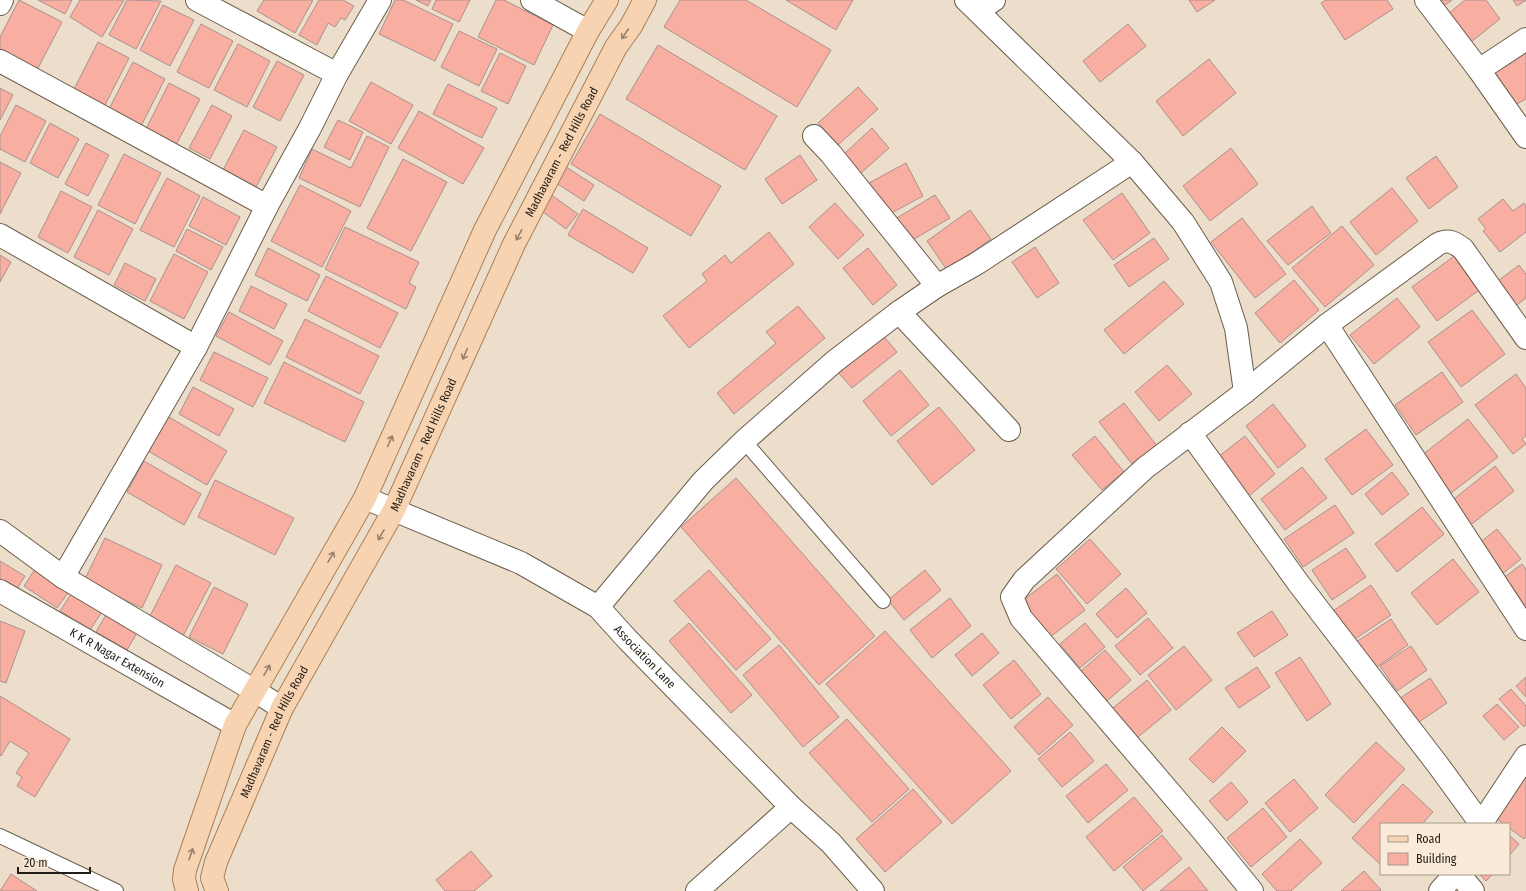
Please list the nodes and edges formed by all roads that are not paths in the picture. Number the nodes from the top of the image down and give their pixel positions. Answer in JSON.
{"nodes":[{"id":1,"x":2,"y":0,"type":"edge"},
{"id":2,"x":197,"y":0,"type":"edge"},
{"id":3,"x":380,"y":0,"type":"edge"},
{"id":4,"x":532,"y":0,"type":"edge"},
{"id":5,"x":607,"y":0,"type":"edge"},
{"id":6,"x":645,"y":0,"type":"edge"},
{"id":7,"x":1426,"y":0,"type":"edge"},
{"id":8,"x":0,"y":4,"type":"edge"},
{"id":9,"x":979,"y":4,"type":"edge"},
{"id":10,"x":588,"y":31,"type":"junction"},
{"id":11,"x":1526,"y":39,"type":"edge"},
{"id":12,"x":0,"y":61,"type":"edge"},
{"id":13,"x":1479,"y":70,"type":"junction"},
{"id":14,"x":337,"y":74,"type":"junction"},
{"id":15,"x":814,"y":136,"type":"dead end"},
{"id":16,"x":1526,"y":137,"type":"edge"},
{"id":17,"x":1132,"y":162,"type":"junction"},
{"id":18,"x":267,"y":206,"type":"junction"},
{"id":19,"x":0,"y":235,"type":"edge"},
{"id":20,"x":937,"y":286,"type":"junction"},
{"id":21,"x":899,"y":312,"type":"junction"},
{"id":22,"x":1328,"y":325,"type":"junction"},
{"id":23,"x":1526,"y":338,"type":"edge"},
{"id":24,"x":196,"y":347,"type":"junction"},
{"id":25,"x":1244,"y":392,"type":"junction"},
{"id":26,"x":1009,"y":430,"type":"dead end"},
{"id":27,"x":1190,"y":433,"type":"junction"},
{"id":28,"x":744,"y":441,"type":"junction"},
{"id":29,"x":365,"y":498,"type":"junction"},
{"id":30,"x":394,"y":510,"type":"junction"},
{"id":31,"x":0,"y":531,"type":"edge"},
{"id":32,"x":63,"y":577,"type":"junction"},
{"id":33,"x":0,"y":591,"type":"edge"},
{"id":34,"x":883,"y":601,"type":"dead end"},
{"id":35,"x":598,"y":607,"type":"junction"},
{"id":36,"x":1526,"y":629,"type":"edge"},
{"id":37,"x":255,"y":691,"type":"junction"},
{"id":38,"x":282,"y":708,"type":"junction"},
{"id":39,"x":235,"y":725,"type":"junction"},
{"id":40,"x":1526,"y":756,"type":"edge"},
{"id":41,"x":791,"y":807,"type":"junction"},
{"id":42,"x":1480,"y":823,"type":"edge"},
{"id":43,"x":1482,"y":823,"type":"edge"},
{"id":44,"x":0,"y":836,"type":"edge"},
{"id":45,"x":1454,"y":875,"type":"edge"},
{"id":46,"x":1461,"y":875,"type":"edge"},
{"id":47,"x":116,"y":891,"type":"edge"},
{"id":48,"x":187,"y":891,"type":"edge"},
{"id":49,"x":217,"y":891,"type":"edge"},
{"id":50,"x":697,"y":891,"type":"edge"},
{"id":51,"x":873,"y":891,"type":"edge"},
{"id":52,"x":1252,"y":891,"type":"edge"},
{"id":53,"x":1440,"y":891,"type":"edge"},
{"id":54,"x":1473,"y":891,"type":"edge"}],
"edges":[{"from":1,"to":8,"type":"street"},
{"from":2,"to":14,"type":"street"},
{"from":3,"to":14,"type":"street"},
{"from":4,"to":10,"type":"street"},
{"from":5,"to":10,"type":"main road"},
{"from":6,"to":30,"type":"main road","name":"Madhavaram - Red Hills Road","one_way":true},
{"from":7,"to":13,"type":"street"},
{"from":9,"to":17,"type":"street"},
{"from":29,"to":10,"type":"main road","one_way":true},
{"from":11,"to":13,"type":"street"},
{"from":12,"to":18,"type":"street"},
{"from":13,"to":16,"type":"street"},
{"from":14,"to":18,"type":"street"},
{"from":15,"to":20,"type":"street"},
{"from":17,"to":20,"type":"street"},
{"from":17,"to":25,"type":"street"},
{"from":18,"to":24,"type":"street"},
{"from":19,"to":24,"type":"street"},
{"from":20,"to":21,"type":"street"},
{"from":21,"to":26,"type":"street"},
{"from":21,"to":28,"type":"street"},
{"from":22,"to":23,"type":"street"},
{"from":22,"to":25,"type":"street"},
{"from":22,"to":36,"type":"street"},
{"from":24,"to":32,"type":"street"},
{"from":25,"to":27,"type":"street"},
{"from":27,"to":42,"type":"street"},
{"from":27,"to":52,"type":"street"},
{"from":28,"to":34,"type":"lane"},
{"from":28,"to":35,"type":"street"},
{"from":29,"to":30,"type":"street","name":"Association Lane"},
{"from":37,"to":29,"type":"main road","one_way":true},
{"from":30,"to":35,"type":"street","name":"Association Lane"},
{"from":30,"to":38,"type":"main road","name":"Madhavaram - Red Hills Road","one_way":true},
{"from":31,"to":32,"type":"street"},
{"from":32,"to":37,"type":"street"},
{"from":33,"to":39,"type":"street","name":"K K R Nagar Extension"},
{"from":35,"to":41,"type":"street","name":"Association Lane"},
{"from":37,"to":38,"type":"street"},
{"from":37,"to":39,"type":"main road"},
{"from":38,"to":49,"type":"main road","name":"Madhavaram - Red Hills Road"},
{"from":48,"to":39,"type":"main road","one_way":true},
{"from":40,"to":43,"type":"street"},
{"from":41,"to":50,"type":"street"},
{"from":41,"to":51,"type":"street","name":"Association Lane"},
{"from":44,"to":47,"type":"lane"},
{"from":45,"to":53,"type":"street"},
{"from":46,"to":54,"type":"street"}]}
